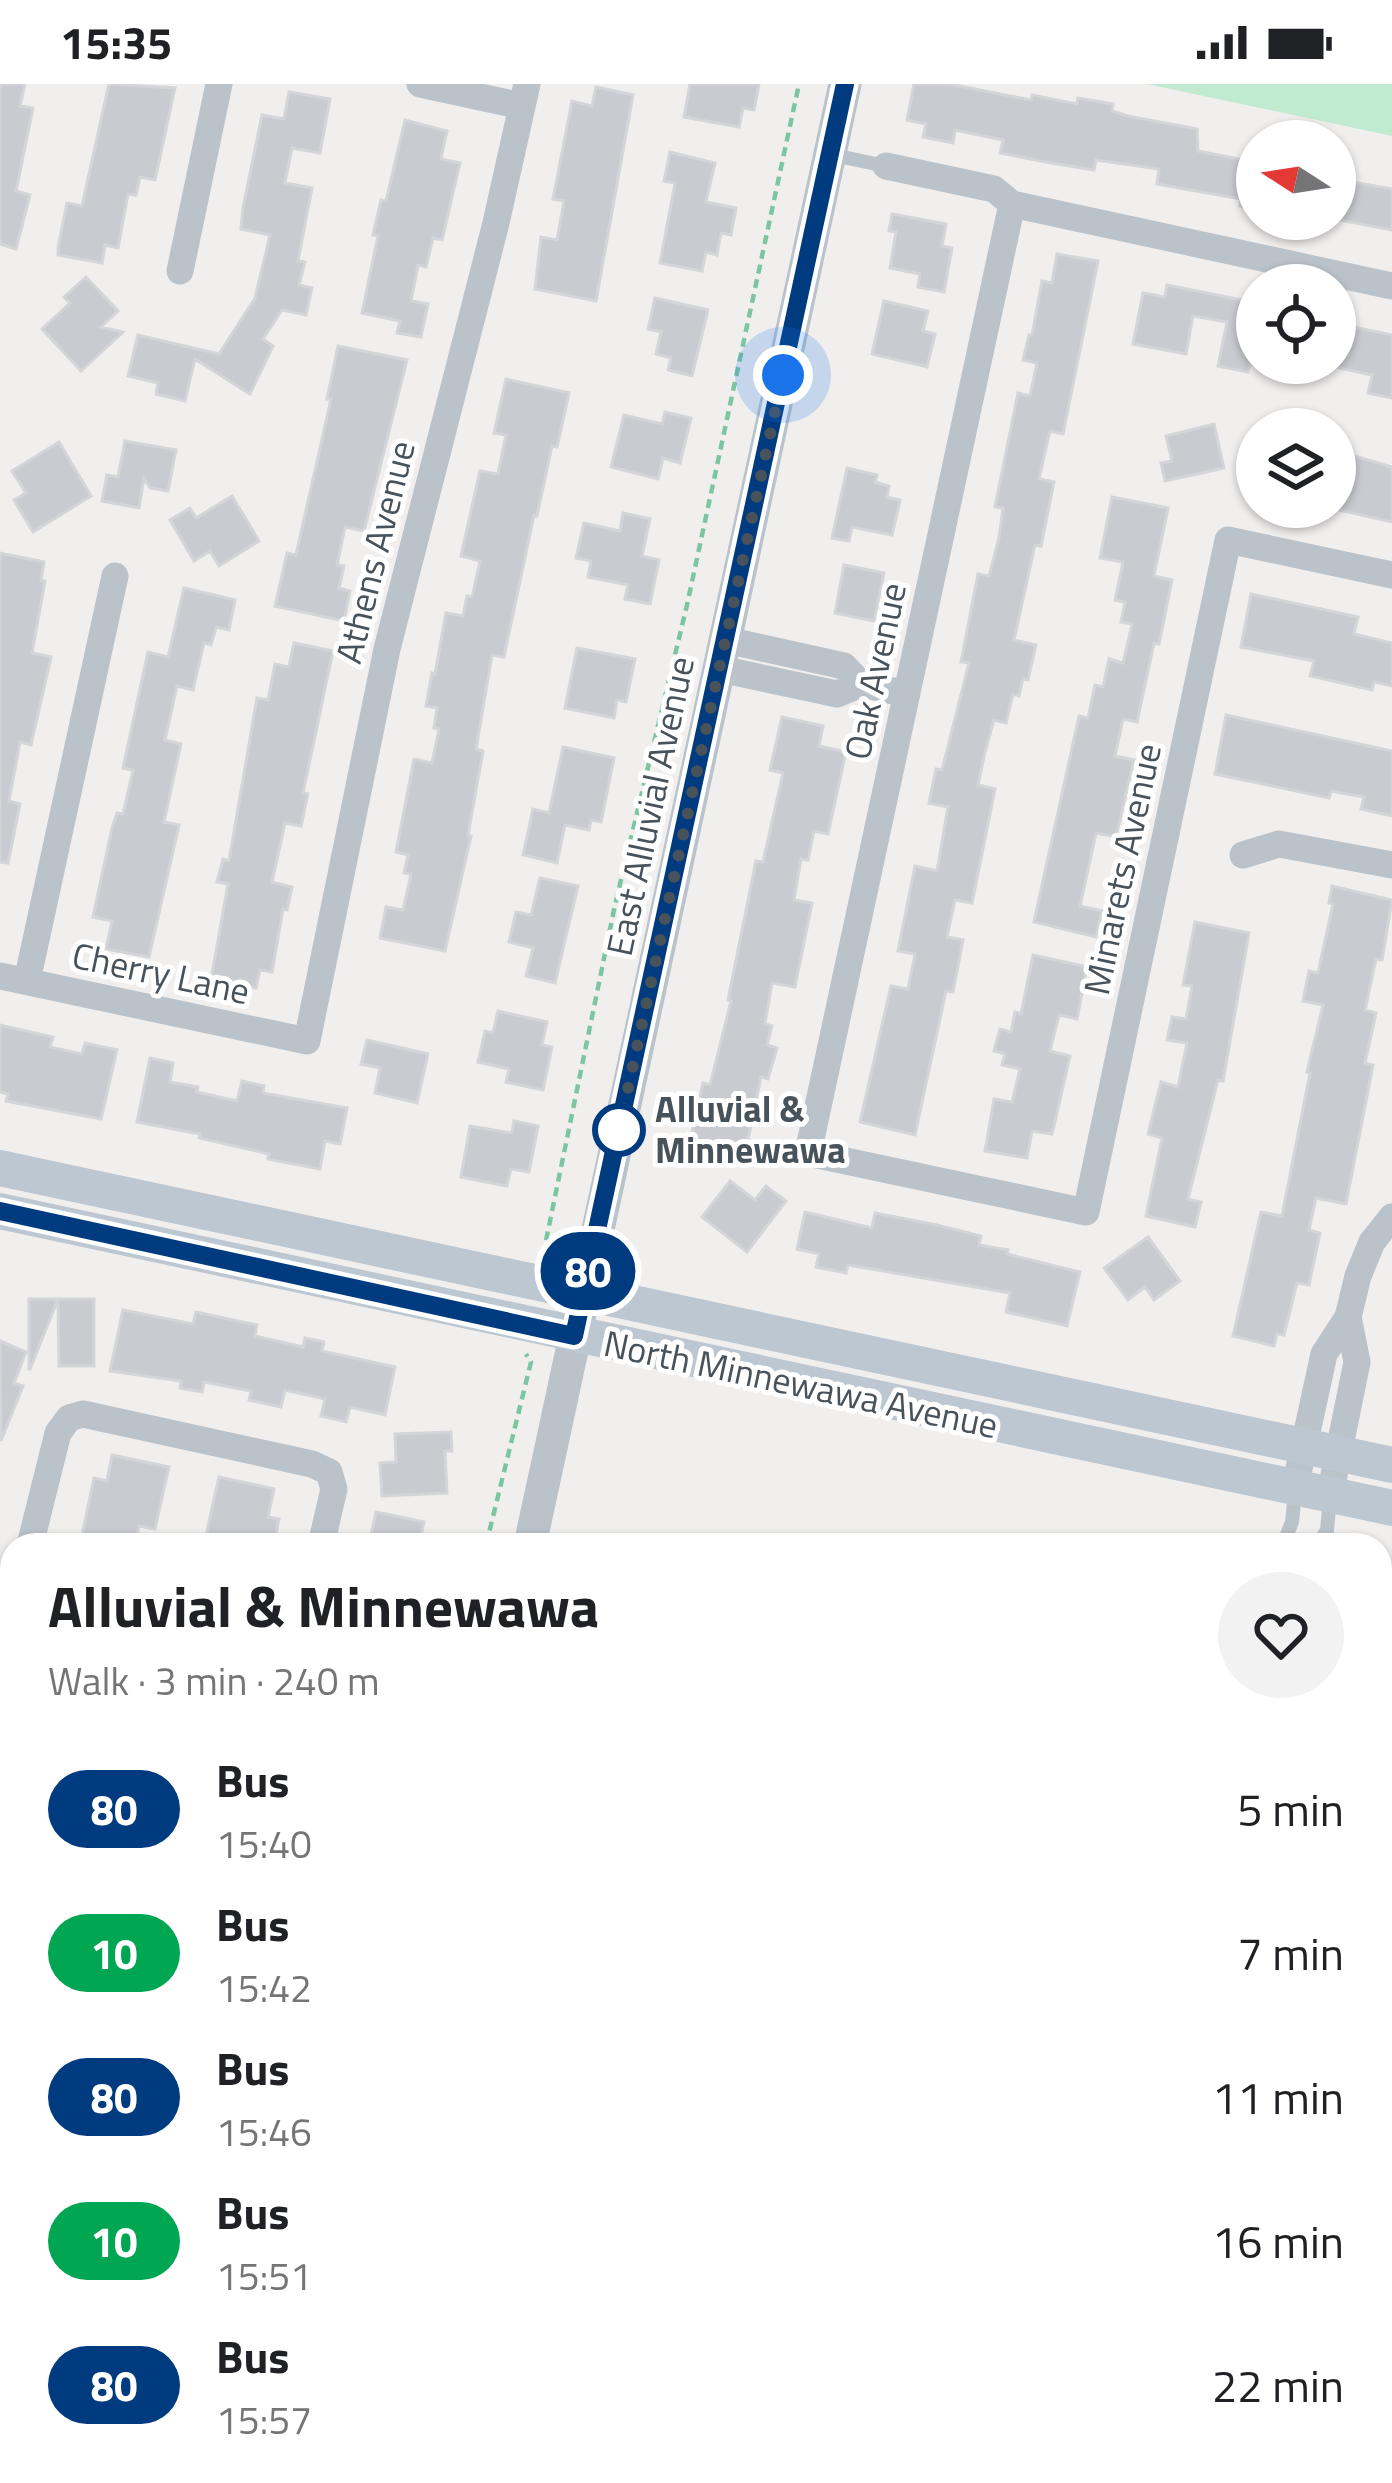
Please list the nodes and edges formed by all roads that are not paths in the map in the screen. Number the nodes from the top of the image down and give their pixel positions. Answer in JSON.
{"nodes":[{"id":1,"x":219,"y":84,"type":"edge"},
{"id":2,"x":420,"y":84,"type":"edge"},
{"id":3,"x":845,"y":84,"type":"edge"},
{"id":4,"x":525,"y":95,"type":"edge"},
{"id":5,"x":830,"y":154,"type":"junction"},
{"id":6,"x":886,"y":166,"type":"joint"},
{"id":7,"x":1012,"y":204,"type":"junction"},
{"id":8,"x":180,"y":271,"type":"dead end"},
{"id":9,"x":1392,"y":286,"type":"edge"},
{"id":10,"x":1392,"y":575,"type":"edge"},
{"id":11,"x":115,"y":576,"type":"dead end"},
{"id":12,"x":723,"y":654,"type":"junction"},
{"id":13,"x":907,"y":694,"type":"junction"},
{"id":14,"x":1243,"y":855,"type":"dead end"},
{"id":15,"x":1392,"y":866,"type":"edge"},
{"id":16,"x":14,"y":978,"type":"edge"},
{"id":17,"x":307,"y":1041,"type":"joint"},
{"id":18,"x":808,"y":1153,"type":"joint"},
{"id":19,"x":0,"y":1168,"type":"edge"},
{"id":20,"x":0,"y":1210,"type":"edge"},
{"id":21,"x":1392,"y":1216,"type":"edge"},
{"id":22,"x":584,"y":1293,"type":"junction"},
{"id":23,"x":574,"y":1336,"type":"junction"},
{"id":24,"x":1321,"y":1450,"type":"junction"},
{"id":25,"x":1392,"y":1465,"type":"edge"},
{"id":26,"x":1313,"y":1491,"type":"junction"},
{"id":27,"x":1392,"y":1508,"type":"edge"},
{"id":28,"x":33,"y":1533,"type":"edge"},
{"id":29,"x":324,"y":1533,"type":"edge"},
{"id":30,"x":533,"y":1533,"type":"edge"},
{"id":31,"x":1288,"y":1533,"type":"edge"},
{"id":32,"x":1325,"y":1533,"type":"edge"}],
"edges":[{"from":1,"to":8,"type":"street"},
{"from":2,"to":4,"type":"street"},
{"from":3,"to":5,"type":"street","name":"East Alluvial Avenue"},
{"from":4,"to":17,"type":"street","name":"Athens Avenue"},
{"from":5,"to":6,"type":"lane"},
{"from":5,"to":12,"type":"street","name":"East Alluvial Avenue"},
{"from":6,"to":7,"type":"street"},
{"from":7,"to":9,"type":"street"},
{"from":7,"to":13,"type":"street","name":"Oak Avenue"},
{"from":10,"to":18,"type":"street","name":"Minarets Avenue"},
{"from":11,"to":16,"type":"street"},
{"from":12,"to":13,"type":"street"},
{"from":12,"to":22,"type":"street","name":"East Alluvial Avenue"},
{"from":13,"to":18,"type":"street","name":"Oak Avenue"},
{"from":14,"to":15,"type":"street"},
{"from":16,"to":17,"type":"street","name":"Cherry Lane"},
{"from":19,"to":22,"type":"main road","name":"North Minnewawa Avenue"},
{"from":20,"to":23,"type":"main road","name":"North Minnewawa Avenue"},
{"from":21,"to":24,"type":"street"},
{"from":22,"to":23,"type":"street","name":"East Alluvial Avenue"},
{"from":22,"to":24,"type":"main road","name":"North Minnewawa Avenue"},
{"from":23,"to":26,"type":"main road","name":"North Minnewawa Avenue"},
{"from":23,"to":30,"type":"street","name":"East Alluvial Avenue"},
{"from":24,"to":25,"type":"main road","name":"North Minnewawa Avenue"},
{"from":24,"to":26,"type":"street"},
{"from":26,"to":27,"type":"main road","name":"North Minnewawa Avenue"},
{"from":26,"to":31,"type":"lane"},
{"from":26,"to":32,"type":"lane"},
{"from":28,"to":29,"type":"street"}]}
